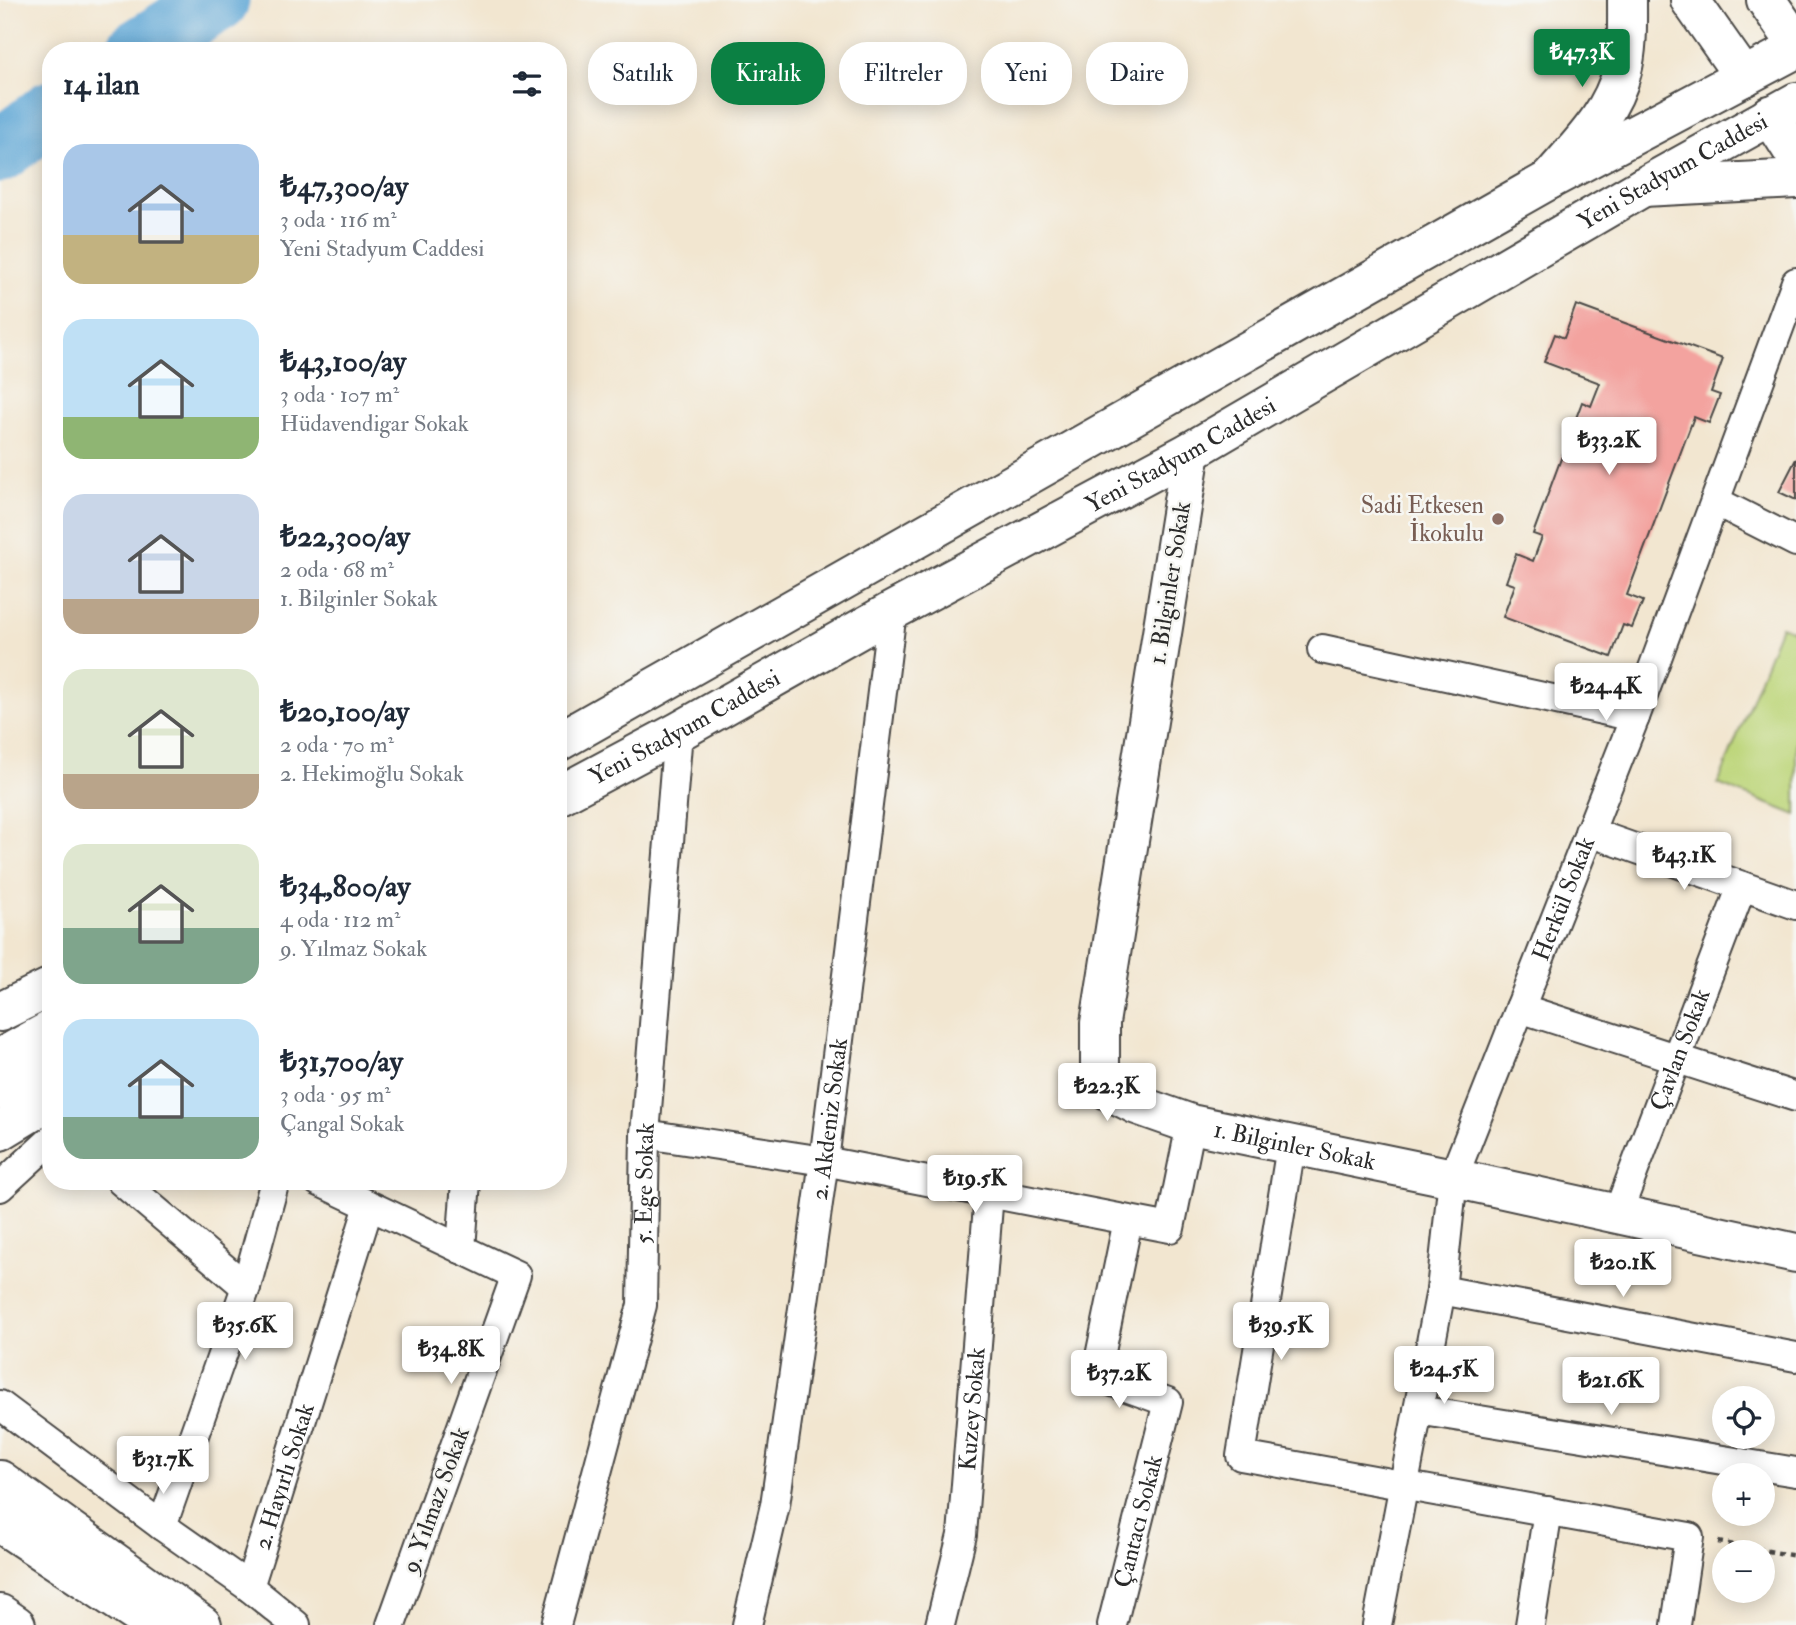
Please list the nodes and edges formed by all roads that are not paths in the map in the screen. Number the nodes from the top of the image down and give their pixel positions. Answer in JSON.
{"nodes":[{"id":1,"x":1627,"y":0,"type":"edge"},
{"id":2,"x":1689,"y":0,"type":"edge"},
{"id":3,"x":1766,"y":0,"type":"edge"},
{"id":4,"x":1796,"y":43,"type":"edge"},
{"id":5,"x":1796,"y":50,"type":"edge"},
{"id":6,"x":1744,"y":77,"type":"junction"},
{"id":7,"x":1783,"y":108,"type":"edge"},
{"id":8,"x":1796,"y":156,"type":"edge"},
{"id":9,"x":1796,"y":178,"type":"edge"},
{"id":10,"x":1549,"y":180,"type":"junction"},
{"id":11,"x":1643,"y":187,"type":"junction"},
{"id":12,"x":1796,"y":282,"type":"edge"},
{"id":13,"x":1191,"y":451,"type":"junction"},
{"id":14,"x":1715,"y":501,"type":"junction"},
{"id":15,"x":1796,"y":542,"type":"edge"},
{"id":16,"x":892,"y":611,"type":"junction"},
{"id":17,"x":1322,"y":649,"type":"dead end"},
{"id":18,"x":1634,"y":717,"type":"junction"},
{"id":19,"x":678,"y":732,"type":"junction"},
{"id":20,"x":567,"y":738,"type":"edge"},
{"id":21,"x":567,"y":791,"type":"edge"},
{"id":22,"x":1589,"y":832,"type":"junction"},
{"id":23,"x":1742,"y":886,"type":"junction"},
{"id":24,"x":1796,"y":905,"type":"edge"},
{"id":25,"x":42,"y":991,"type":"edge"},
{"id":26,"x":1520,"y":1008,"type":"junction"},
{"id":27,"x":0,"y":1012,"type":"edge"},
{"id":28,"x":42,"y":1035,"type":"edge"},
{"id":29,"x":0,"y":1058,"type":"edge"},
{"id":30,"x":1677,"y":1059,"type":"junction"},
{"id":31,"x":42,"y":1068,"type":"edge"},
{"id":32,"x":0,"y":1090,"type":"edge"},
{"id":33,"x":1796,"y":1097,"type":"edge"},
{"id":34,"x":42,"y":1105,"type":"edge"},
{"id":35,"x":1191,"y":1124,"type":"junction"},
{"id":36,"x":0,"y":1131,"type":"edge"},
{"id":37,"x":645,"y":1134,"type":"junction"},
{"id":38,"x":1291,"y":1146,"type":"junction"},
{"id":39,"x":42,"y":1148,"type":"edge"},
{"id":40,"x":824,"y":1161,"type":"junction"},
{"id":41,"x":1453,"y":1178,"type":"junction"},
{"id":42,"x":0,"y":1187,"type":"edge"},
{"id":43,"x":132,"y":1190,"type":"edge"},
{"id":44,"x":273,"y":1190,"type":"edge"},
{"id":45,"x":336,"y":1190,"type":"edge"},
{"id":46,"x":465,"y":1190,"type":"edge"},
{"id":47,"x":989,"y":1193,"type":"junction"},
{"id":48,"x":369,"y":1206,"type":"junction"},
{"id":49,"x":1617,"y":1215,"type":"junction"},
{"id":50,"x":1128,"y":1220,"type":"junction"},
{"id":51,"x":461,"y":1249,"type":"junction"},
{"id":52,"x":1796,"y":1253,"type":"edge"},
{"id":53,"x":246,"y":1287,"type":"junction"},
{"id":54,"x":1441,"y":1290,"type":"junction"},
{"id":55,"x":1796,"y":1357,"type":"edge"},
{"id":56,"x":0,"y":1405,"type":"edge"},
{"id":57,"x":1418,"y":1410,"type":"junction"},
{"id":58,"x":1796,"y":1472,"type":"edge"},
{"id":59,"x":0,"y":1480,"type":"edge"},
{"id":60,"x":1402,"y":1485,"type":"junction"},
{"id":61,"x":1548,"y":1511,"type":"junction"},
{"id":62,"x":0,"y":1523,"type":"edge"},
{"id":63,"x":162,"y":1526,"type":"junction"},
{"id":64,"x":249,"y":1587,"type":"junction"},
{"id":65,"x":0,"y":1614,"type":"edge"},
{"id":66,"x":16,"y":1625,"type":"edge"},
{"id":67,"x":155,"y":1625,"type":"edge"},
{"id":68,"x":202,"y":1625,"type":"edge"},
{"id":69,"x":296,"y":1625,"type":"edge"},
{"id":70,"x":391,"y":1625,"type":"edge"},
{"id":71,"x":556,"y":1625,"type":"edge"},
{"id":72,"x":747,"y":1625,"type":"edge"},
{"id":73,"x":940,"y":1625,"type":"edge"},
{"id":74,"x":1112,"y":1625,"type":"edge"},
{"id":75,"x":1377,"y":1625,"type":"edge"},
{"id":76,"x":1531,"y":1625,"type":"edge"},
{"id":77,"x":1676,"y":1625,"type":"edge"}],
"edges":[{"from":1,"to":10,"type":"main road"},
{"from":2,"to":6,"type":"main road"},
{"from":3,"to":4,"type":"main road"},
{"from":5,"to":6,"type":"main road","name":"Yeni Stadyum Caddesi"},
{"from":6,"to":7,"type":"main road"},
{"from":6,"to":10,"type":"main road","name":"Yeni Stadyum Caddesi"},
{"from":7,"to":8,"type":"main road"},
{"from":7,"to":11,"type":"main road","name":"Yeni Stadyum Caddesi"},
{"from":9,"to":11,"type":"main road"},
{"from":10,"to":20,"type":"main road","name":"Yeni Stadyum Caddesi"},
{"from":11,"to":13,"type":"main road","name":"Yeni Stadyum Caddesi"},
{"from":12,"to":14,"type":"street","name":"Herkül Sokak"},
{"from":13,"to":16,"type":"main road","name":"Yeni Stadyum Caddesi"},
{"from":13,"to":35,"type":"main road","name":"1. Bilginler Sokak"},
{"from":14,"to":15,"type":"street"},
{"from":14,"to":18,"type":"street","name":"Herkül Sokak"},
{"from":16,"to":19,"type":"main road","name":"Yeni Stadyum Caddesi"},
{"from":16,"to":40,"type":"street","name":"2. Akdeniz Sokak"},
{"from":17,"to":18,"type":"street"},
{"from":18,"to":22,"type":"street","name":"Herkül Sokak"},
{"from":19,"to":21,"type":"main road","name":"Yeni Stadyum Caddesi"},
{"from":19,"to":37,"type":"street","name":"5. Ege Sokak"},
{"from":22,"to":23,"type":"street"},
{"from":22,"to":26,"type":"street","name":"Herkül Sokak"},
{"from":23,"to":24,"type":"street"},
{"from":23,"to":30,"type":"street","name":"Çavlan Sokak"},
{"from":25,"to":27,"type":"main road"},
{"from":26,"to":30,"type":"street"},
{"from":26,"to":41,"type":"street","name":"Herkül Sokak"},
{"from":28,"to":29,"type":"main road"},
{"from":30,"to":33,"type":"street"},
{"from":30,"to":49,"type":"street","name":"Çavlan Sokak"},
{"from":31,"to":32,"type":"main road"},
{"from":34,"to":36,"type":"main road"},
{"from":35,"to":38,"type":"main road","name":"1. Bilginler Sokak"},
{"from":35,"to":50,"type":"street"},
{"from":37,"to":40,"type":"street"},
{"from":37,"to":71,"type":"street","name":"5. Ege Sokak"},
{"from":38,"to":41,"type":"main road","name":"1. Bilginler Sokak"},
{"from":38,"to":60,"type":"street"},
{"from":39,"to":42,"type":"street"},
{"from":40,"to":47,"type":"street"},
{"from":40,"to":72,"type":"street","name":"2. Akdeniz Sokak"},
{"from":41,"to":49,"type":"main road","name":"1. Bilginler Sokak"},
{"from":41,"to":54,"type":"street","name":"Herkül Sokak"},
{"from":43,"to":53,"type":"street"},
{"from":44,"to":53,"type":"street"},
{"from":45,"to":48,"type":"street","name":"9. Yılmaz Sokak"},
{"from":46,"to":51,"type":"street"},
{"from":47,"to":50,"type":"street"},
{"from":47,"to":73,"type":"street","name":"Kuzey Sokak"},
{"from":48,"to":51,"type":"street","name":"9. Yılmaz Sokak"},
{"from":48,"to":64,"type":"street","name":"2. Hayırlı Sokak"},
{"from":49,"to":52,"type":"main road","name":"1. Bilginler Sokak"},
{"from":50,"to":74,"type":"street","name":"Çantacı Sokak"},
{"from":51,"to":70,"type":"street","name":"9. Yılmaz Sokak"},
{"from":53,"to":63,"type":"street"},
{"from":54,"to":55,"type":"street"},
{"from":54,"to":57,"type":"street","name":"Herkül Sokak"},
{"from":56,"to":63,"type":"street"},
{"from":57,"to":58,"type":"street"},
{"from":57,"to":60,"type":"street","name":"Herkül Sokak"},
{"from":59,"to":68,"type":"main road"},
{"from":60,"to":61,"type":"street"},
{"from":60,"to":75,"type":"street","name":"Herkül Sokak"},
{"from":61,"to":76,"type":"street"},
{"from":61,"to":77,"type":"street"},
{"from":62,"to":67,"type":"main road"},
{"from":63,"to":64,"type":"street"},
{"from":64,"to":69,"type":"street"},
{"from":65,"to":66,"type":"main road"}]}
